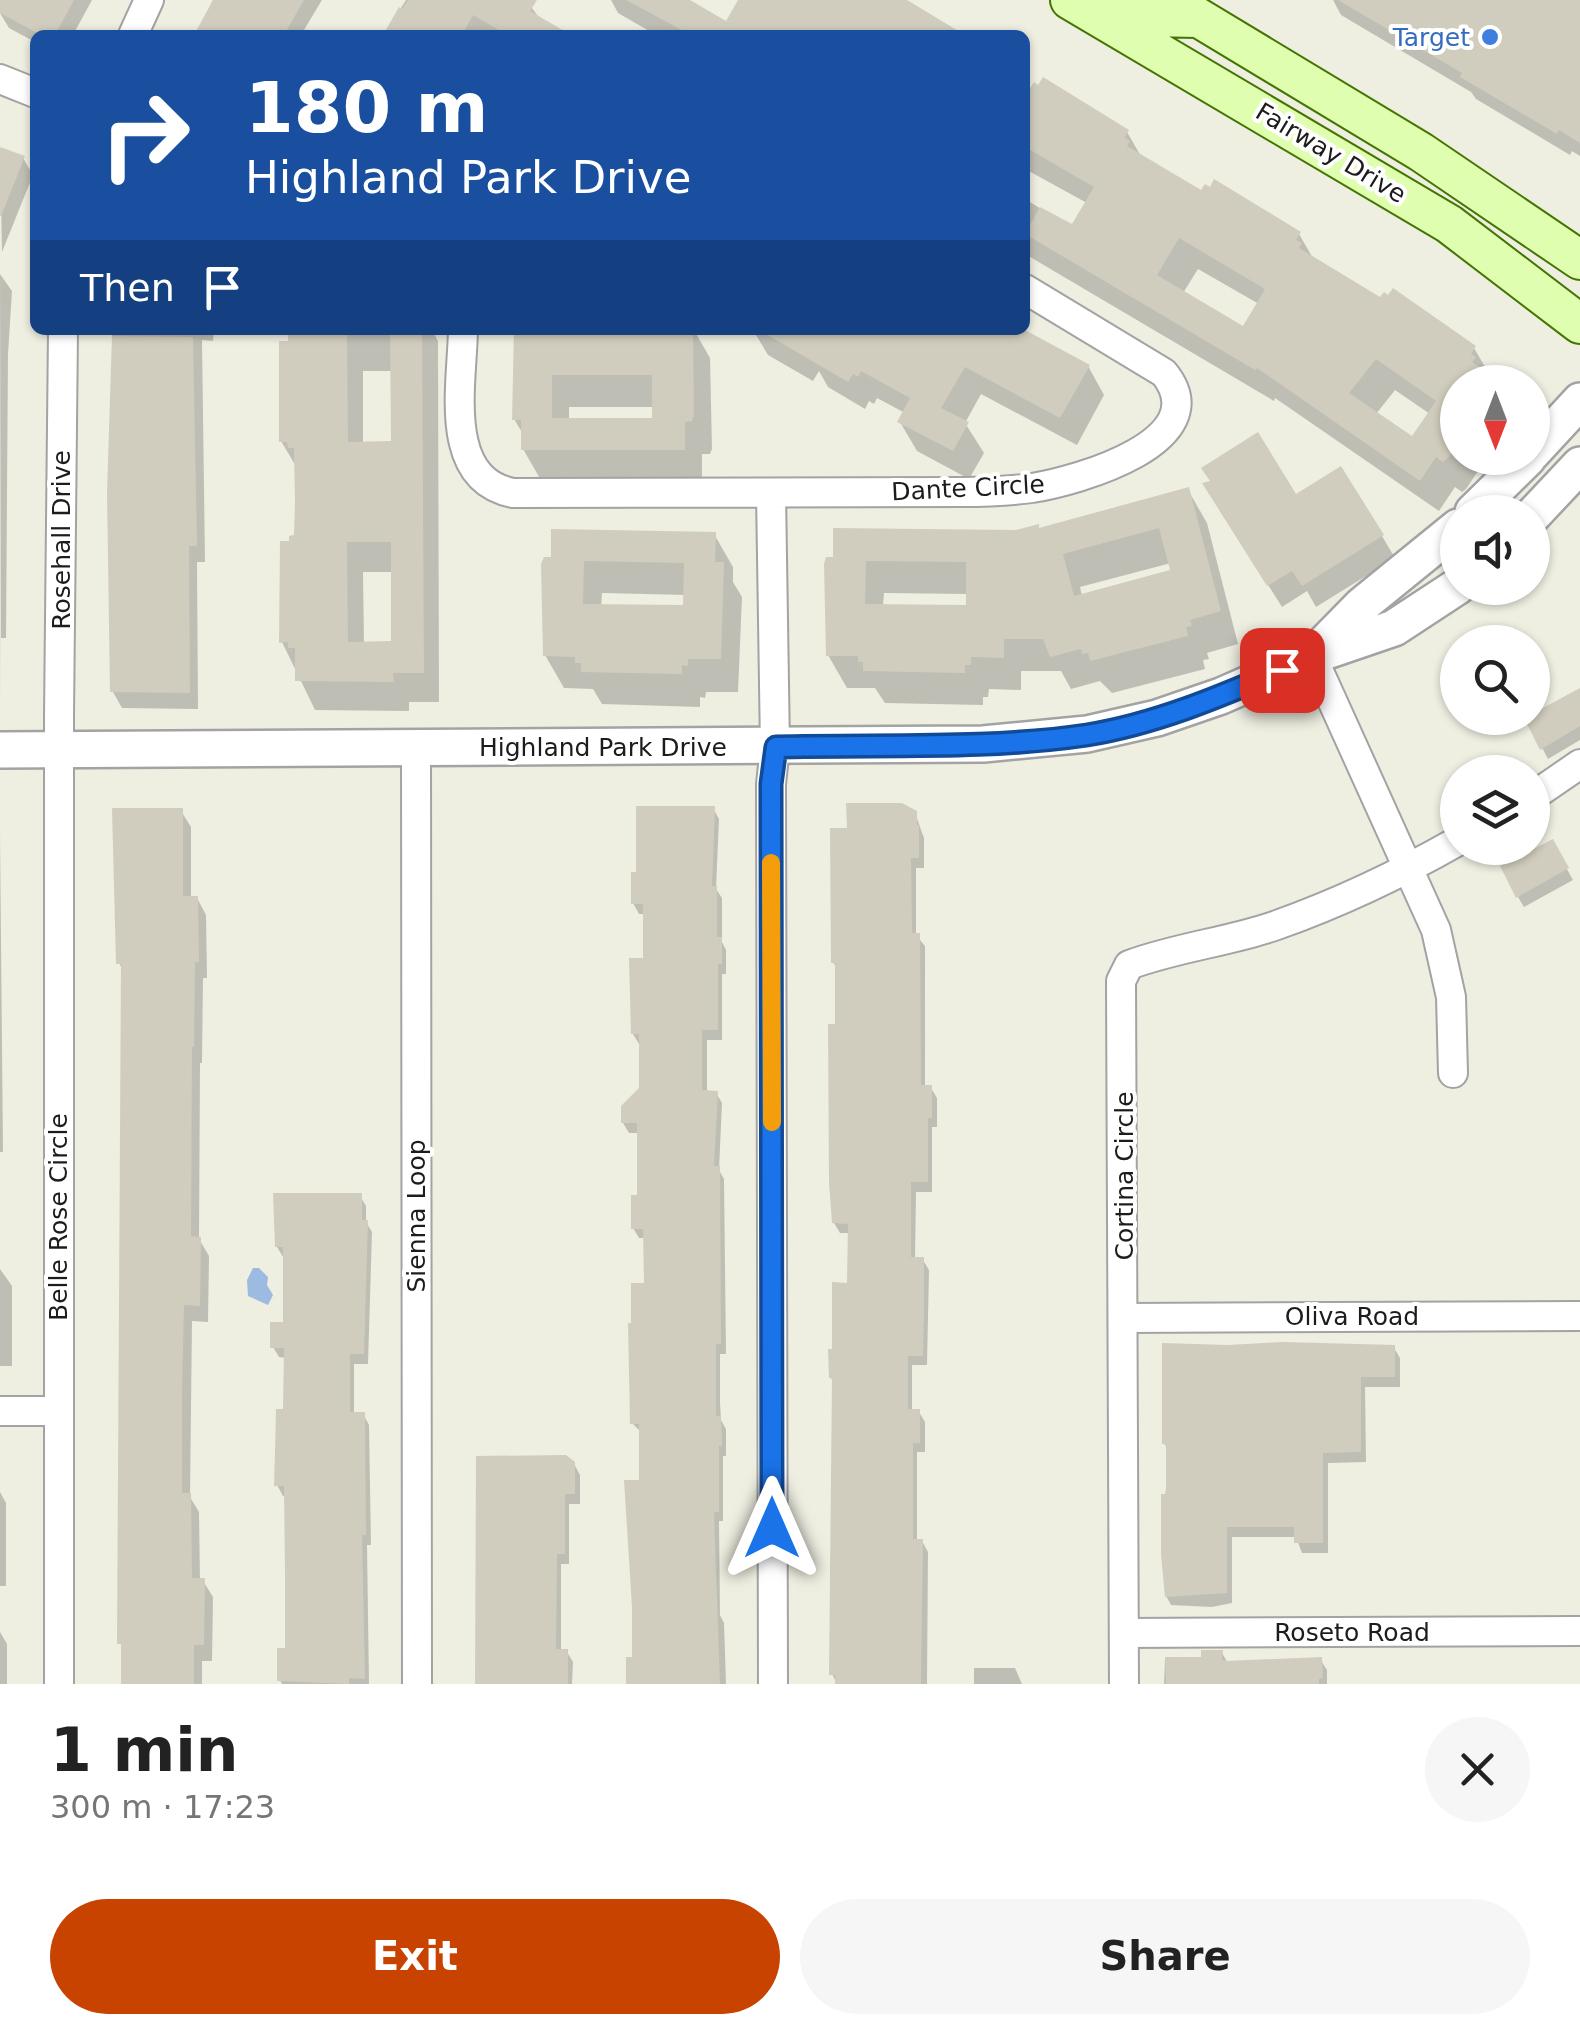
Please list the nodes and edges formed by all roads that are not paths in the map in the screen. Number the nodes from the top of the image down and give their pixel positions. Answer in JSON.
{"nodes":[{"id":1,"x":149,"y":0,"type":"edge"},
{"id":2,"x":1070,"y":0,"type":"edge"},
{"id":3,"x":1123,"y":0,"type":"edge"},
{"id":4,"x":1183,"y":9,"type":"edge"},
{"id":5,"x":134,"y":30,"type":"edge"},
{"id":6,"x":0,"y":78,"type":"edge"},
{"id":7,"x":30,"y":91,"type":"edge"},
{"id":8,"x":1580,"y":260,"type":"edge"},
{"id":9,"x":1030,"y":292,"type":"edge"},
{"id":10,"x":1580,"y":324,"type":"edge"},
{"id":11,"x":63,"y":335,"type":"edge"},
{"id":12,"x":463,"y":335,"type":"edge"},
{"id":13,"x":1580,"y":401,"type":"edge"},
{"id":14,"x":1550,"y":433,"type":"edge"},
{"id":15,"x":1580,"y":465,"type":"edge"},
{"id":16,"x":1510,"y":475,"type":"edge"},
{"id":17,"x":771,"y":492,"type":"junction"},
{"id":18,"x":1490,"y":495,"type":"edge"},
{"id":19,"x":1550,"y":497,"type":"edge"},
{"id":20,"x":1440,"y":541,"type":"edge"},
{"id":21,"x":1440,"y":598,"type":"edge"},
{"id":22,"x":1312,"y":656,"type":"junction"},
{"id":23,"x":416,"y":747,"type":"junction"},
{"id":24,"x":776,"y":747,"type":"junction"},
{"id":25,"x":0,"y":750,"type":"edge"},
{"id":26,"x":59,"y":750,"type":"junction"},
{"id":27,"x":1580,"y":764,"type":"edge"},
{"id":28,"x":1550,"y":784,"type":"edge"},
{"id":29,"x":1440,"y":851,"type":"edge"},
{"id":30,"x":1408,"y":870,"type":"junction"},
{"id":31,"x":1453,"y":1073,"type":"dead end"},
{"id":32,"x":1580,"y":1316,"type":"edge"},
{"id":33,"x":1124,"y":1318,"type":"junction"},
{"id":34,"x":0,"y":1411,"type":"edge"},
{"id":35,"x":58,"y":1411,"type":"junction"},
{"id":36,"x":1580,"y":1631,"type":"edge"},
{"id":37,"x":1124,"y":1633,"type":"junction"},
{"id":38,"x":58,"y":1684,"type":"edge"},
{"id":39,"x":417,"y":1684,"type":"edge"},
{"id":40,"x":773,"y":1684,"type":"edge"},
{"id":41,"x":1124,"y":1684,"type":"edge"}],
"edges":[{"from":1,"to":5,"type":"street"},
{"from":2,"to":10,"type":"main road","name":"Fairway Drive"},
{"from":3,"to":4,"type":"main road"},
{"from":4,"to":8,"type":"main road","name":"Fairway Drive"},
{"from":6,"to":7,"type":"street"},
{"from":9,"to":17,"type":"street","name":"Dante Circle"},
{"from":11,"to":26,"type":"street","name":"Rosehall Drive"},
{"from":12,"to":17,"type":"street","name":"Dante Circle"},
{"from":13,"to":14,"type":"street"},
{"from":15,"to":19,"type":"street"},
{"from":16,"to":18,"type":"street"},
{"from":17,"to":24,"type":"street"},
{"from":20,"to":22,"type":"street","name":"Highland Park Drive"},
{"from":21,"to":22,"type":"street","name":"Highland Park Drive"},
{"from":22,"to":24,"type":"street","name":"Highland Park Drive"},
{"from":22,"to":30,"type":"street"},
{"from":23,"to":24,"type":"street","name":"Highland Park Drive"},
{"from":23,"to":26,"type":"street","name":"Highland Park Drive"},
{"from":23,"to":39,"type":"street","name":"Sienna Loop"},
{"from":24,"to":40,"type":"street"},
{"from":25,"to":26,"type":"street","name":"Highland Park Drive"},
{"from":26,"to":35,"type":"street","name":"Belle Rose Circle"},
{"from":27,"to":28,"type":"street"},
{"from":29,"to":30,"type":"street","name":"Cortina Circle"},
{"from":30,"to":31,"type":"street"},
{"from":30,"to":33,"type":"street","name":"Cortina Circle"},
{"from":32,"to":33,"type":"street","name":"Oliva Road"},
{"from":33,"to":37,"type":"street","name":"Cortina Circle"},
{"from":34,"to":35,"type":"street"},
{"from":35,"to":38,"type":"street","name":"Belle Rose Circle"},
{"from":36,"to":37,"type":"street","name":"Roseto Road"},
{"from":37,"to":41,"type":"street","name":"Cortina Circle"}]}
